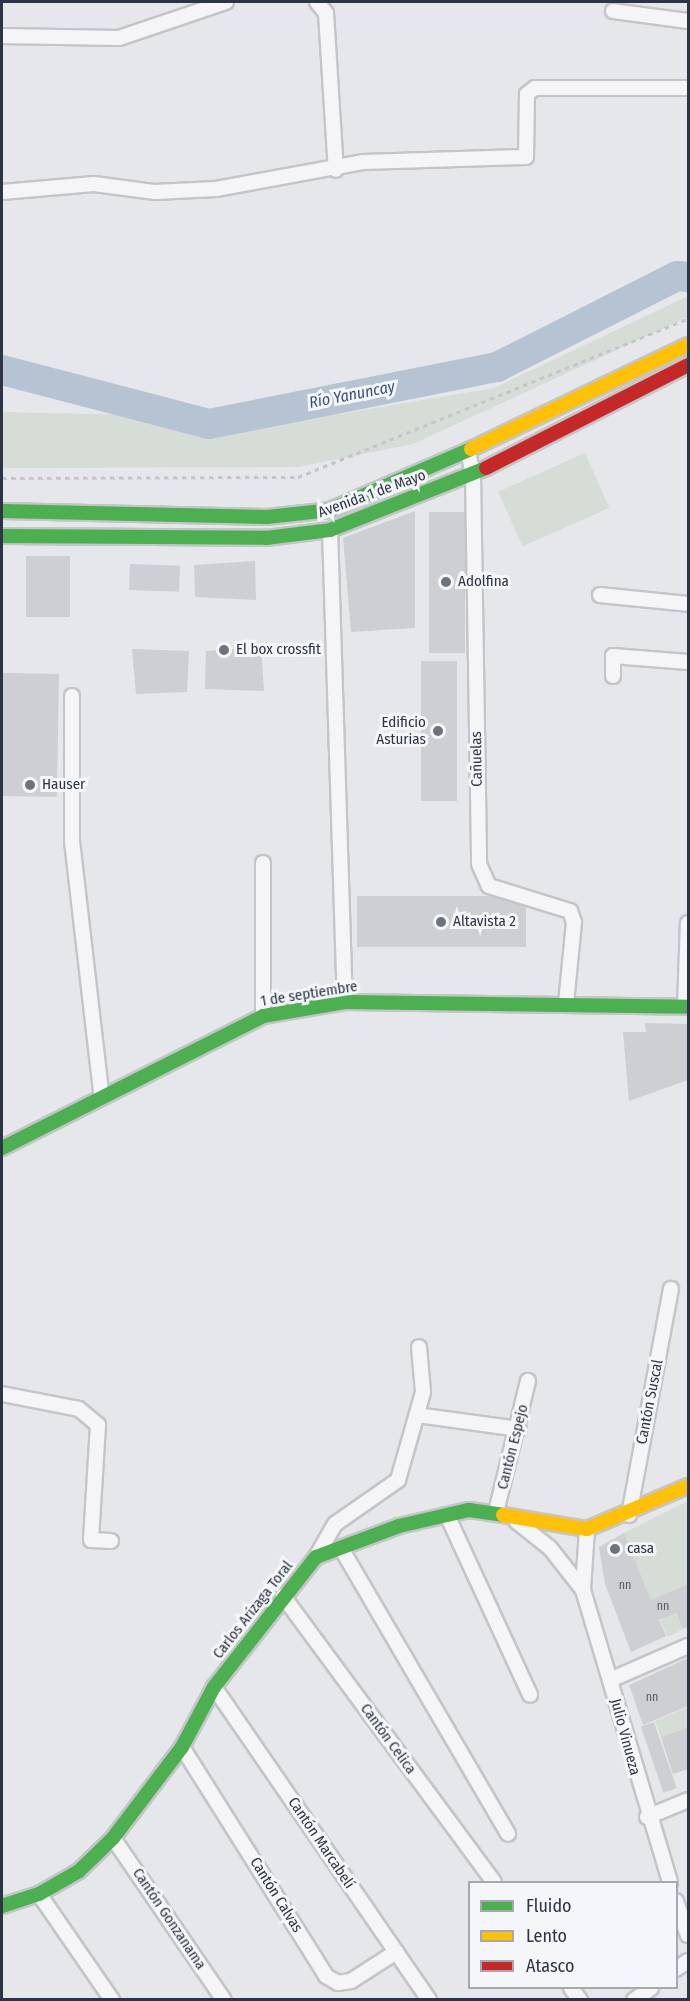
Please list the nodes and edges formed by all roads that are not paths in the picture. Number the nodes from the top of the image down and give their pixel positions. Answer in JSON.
{"nodes":[{"id":1,"x":226,"y":2,"type":"edge"},
{"id":2,"x":317,"y":2,"type":"edge"},
{"id":3,"x":613,"y":11,"type":"dead end"},
{"id":4,"x":688,"y":21,"type":"edge"},
{"id":5,"x":2,"y":36,"type":"edge"},
{"id":6,"x":688,"y":88,"type":"edge"},
{"id":7,"x":336,"y":170,"type":"junction"},
{"id":8,"x":2,"y":192,"type":"edge"},
{"id":9,"x":688,"y":345,"type":"edge"},
{"id":10,"x":688,"y":365,"type":"edge"},
{"id":11,"x":468,"y":451,"type":"junction"},
{"id":12,"x":473,"y":474,"type":"junction"},
{"id":13,"x":2,"y":511,"type":"edge"},
{"id":14,"x":330,"y":530,"type":"junction"},
{"id":15,"x":2,"y":536,"type":"edge"},
{"id":16,"x":600,"y":595,"type":"dead end"},
{"id":17,"x":688,"y":604,"type":"edge"},
{"id":18,"x":688,"y":662,"type":"edge"},
{"id":19,"x":613,"y":676,"type":"dead end"},
{"id":20,"x":72,"y":696,"type":"dead end"},
{"id":21,"x":263,"y":863,"type":"dead end"},
{"id":22,"x":688,"y":923,"type":"edge"},
{"id":23,"x":345,"y":1002,"type":"junction"},
{"id":24,"x":566,"y":1004,"type":"junction"},
{"id":25,"x":687,"y":1007,"type":"edge"},
{"id":26,"x":263,"y":1016,"type":"junction"},
{"id":27,"x":101,"y":1093,"type":"junction"},
{"id":28,"x":2,"y":1148,"type":"edge"},
{"id":29,"x":671,"y":1289,"type":"dead end"},
{"id":30,"x":419,"y":1347,"type":"dead end"},
{"id":31,"x":528,"y":1382,"type":"dead end"},
{"id":32,"x":2,"y":1394,"type":"edge"},
{"id":33,"x":417,"y":1415,"type":"junction"},
{"id":34,"x":519,"y":1429,"type":"junction"},
{"id":35,"x":688,"y":1486,"type":"edge"},
{"id":36,"x":496,"y":1512,"type":"junction"},
{"id":37,"x":447,"y":1515,"type":"junction"},
{"id":38,"x":629,"y":1515,"type":"junction"},
{"id":39,"x":513,"y":1519,"type":"junction"},
{"id":40,"x":588,"y":1529,"type":"junction"},
{"id":41,"x":111,"y":1541,"type":"dead end"},
{"id":42,"x":341,"y":1548,"type":"junction"},
{"id":43,"x":316,"y":1557,"type":"junction"},
{"id":44,"x":583,"y":1590,"type":"junction"},
{"id":45,"x":283,"y":1596,"type":"junction"},
{"id":46,"x":688,"y":1646,"type":"edge"},
{"id":47,"x":610,"y":1680,"type":"junction"},
{"id":48,"x":214,"y":1687,"type":"junction"},
{"id":49,"x":530,"y":1695,"type":"dead end"},
{"id":50,"x":182,"y":1747,"type":"junction"},
{"id":51,"x":688,"y":1800,"type":"edge"},
{"id":52,"x":647,"y":1817,"type":"junction"},
{"id":53,"x":508,"y":1834,"type":"dead end"},
{"id":54,"x":114,"y":1838,"type":"junction"},
{"id":55,"x":493,"y":1881,"type":"edge"},
{"id":56,"x":670,"y":1881,"type":"edge"},
{"id":57,"x":39,"y":1894,"type":"junction"},
{"id":58,"x":2,"y":1906,"type":"edge"},
{"id":59,"x":678,"y":1907,"type":"edge"},
{"id":60,"x":688,"y":1935,"type":"edge"},
{"id":61,"x":396,"y":1952,"type":"junction"},
{"id":62,"x":650,"y":1989,"type":"edge"},
{"id":63,"x":112,"y":2000,"type":"edge"},
{"id":64,"x":224,"y":2000,"type":"edge"},
{"id":65,"x":429,"y":2000,"type":"edge"},
{"id":66,"x":634,"y":2000,"type":"edge"}],
"edges":[{"from":1,"to":5,"type":"street"},
{"from":2,"to":7,"type":"street"},
{"from":3,"to":4,"type":"street"},
{"from":6,"to":7,"type":"street"},
{"from":7,"to":8,"type":"street"},
{"from":9,"to":11,"type":"street","name":"Avenida 1 de Mayo"},
{"from":10,"to":12,"type":"street","name":"Avenida 1 de Mayo"},
{"from":11,"to":12,"type":"street","name":"Cañuelas"},
{"from":11,"to":13,"type":"street","name":"Avenida 1 de Mayo"},
{"from":12,"to":14,"type":"street","name":"Avenida 1 de Mayo"},
{"from":12,"to":24,"type":"street","name":"Cañuelas"},
{"from":14,"to":15,"type":"street","name":"Avenida 1 de Mayo"},
{"from":14,"to":23,"type":"street"},
{"from":16,"to":17,"type":"street"},
{"from":18,"to":19,"type":"street"},
{"from":20,"to":27,"type":"street"},
{"from":21,"to":26,"type":"street"},
{"from":22,"to":25,"type":"street"},
{"from":23,"to":24,"type":"street","name":"1 de septiembre"},
{"from":23,"to":26,"type":"street","name":"1 de septiembre"},
{"from":24,"to":25,"type":"street","name":"1 de septiembre"},
{"from":26,"to":27,"type":"street","name":"1 de septiembre"},
{"from":27,"to":28,"type":"street","name":"1 de septiembre"},
{"from":29,"to":38,"type":"street","name":"Cantón Suscal"},
{"from":30,"to":33,"type":"street"},
{"from":31,"to":34,"type":"street","name":"Cantón Espejo"},
{"from":32,"to":41,"type":"street"},
{"from":33,"to":34,"type":"street"},
{"from":33,"to":43,"type":"street"},
{"from":34,"to":36,"type":"street","name":"Cantón Espejo"},
{"from":35,"to":38,"type":"street","name":"Carlos Arízaga Toral"},
{"from":36,"to":37,"type":"street","name":"Carlos Arízaga Toral"},
{"from":36,"to":39,"type":"street","name":"Carlos Arízaga Toral"},
{"from":37,"to":42,"type":"street","name":"Carlos Arízaga Toral"},
{"from":37,"to":49,"type":"street"},
{"from":38,"to":40,"type":"street","name":"Carlos Arízaga Toral"},
{"from":39,"to":40,"type":"street","name":"Carlos Arízaga Toral"},
{"from":39,"to":44,"type":"street","name":"Julio Vinueza"},
{"from":40,"to":44,"type":"street","name":"Julio Vinueza"},
{"from":42,"to":43,"type":"street","name":"Carlos Arízaga Toral"},
{"from":42,"to":53,"type":"street"},
{"from":43,"to":45,"type":"street","name":"Carlos Arízaga Toral"},
{"from":44,"to":47,"type":"street","name":"Julio Vinueza"},
{"from":45,"to":48,"type":"street","name":"Carlos Arízaga Toral"},
{"from":45,"to":55,"type":"street","name":"Cantón Celica"},
{"from":46,"to":47,"type":"street"},
{"from":47,"to":52,"type":"street","name":"Julio Vinueza"},
{"from":48,"to":50,"type":"street","name":"Carlos Arízaga Toral"},
{"from":48,"to":61,"type":"street","name":"Cantón Marcabelí"},
{"from":50,"to":54,"type":"street","name":"Carlos Arízaga Toral"},
{"from":50,"to":61,"type":"street","name":"Cantón Calvas"},
{"from":51,"to":52,"type":"street"},
{"from":52,"to":56,"type":"street","name":"Julio Vinueza"},
{"from":54,"to":57,"type":"street","name":"Carlos Arízaga Toral"},
{"from":54,"to":64,"type":"street","name":"Cantón Gonzanama"},
{"from":57,"to":58,"type":"street","name":"Carlos Arízaga Toral"},
{"from":57,"to":63,"type":"street"},
{"from":59,"to":60,"type":"street"},
{"from":61,"to":65,"type":"street","name":"Cantón Marcabelí"},
{"from":62,"to":66,"type":"street"}]}
